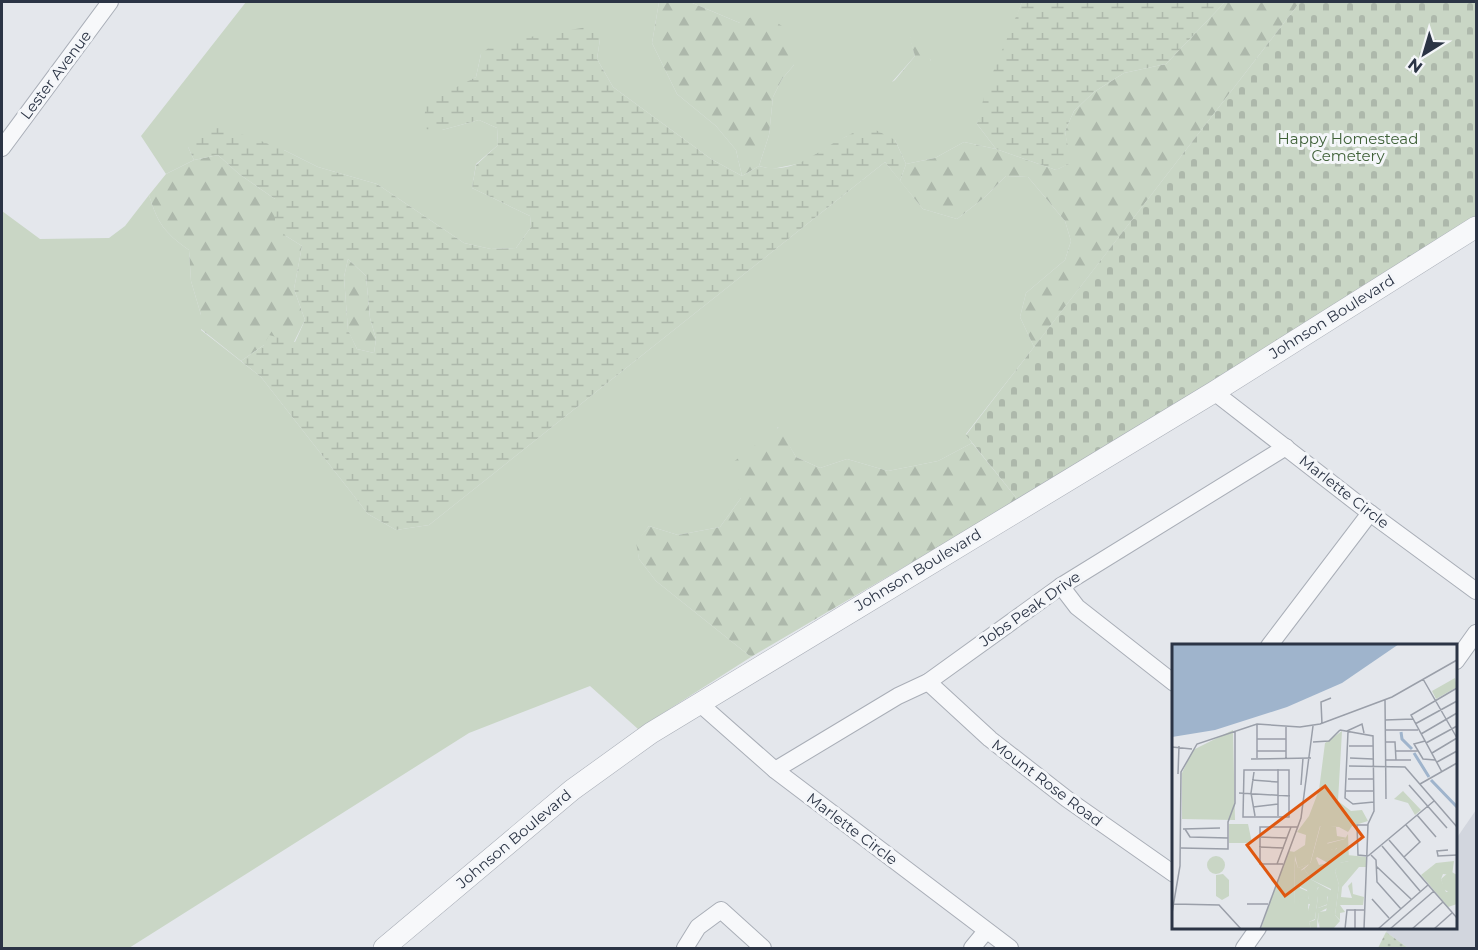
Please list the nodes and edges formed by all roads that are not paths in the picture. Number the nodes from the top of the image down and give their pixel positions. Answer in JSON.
{"nodes":[{"id":1,"x":110,"y":2,"type":"edge"},
{"id":2,"x":2,"y":148,"type":"edge"},
{"id":3,"x":1476,"y":227,"type":"edge"},
{"id":4,"x":1214,"y":392,"type":"junction"},
{"id":5,"x":1286,"y":447,"type":"junction"},
{"id":6,"x":1370,"y":513,"type":"junction"},
{"id":7,"x":1061,"y":586,"type":"junction"},
{"id":8,"x":1476,"y":591,"type":"edge"},
{"id":9,"x":1476,"y":633,"type":"edge"},
{"id":10,"x":1270,"y":644,"type":"edge"},
{"id":11,"x":1457,"y":658,"type":"edge"},
{"id":12,"x":928,"y":682,"type":"junction"},
{"id":13,"x":1172,"y":682,"type":"edge"},
{"id":14,"x":699,"y":703,"type":"junction"},
{"id":15,"x":775,"y":770,"type":"junction"},
{"id":16,"x":1172,"y":873,"type":"edge"},
{"id":17,"x":1254,"y":929,"type":"edge"},
{"id":18,"x":986,"y":931,"type":"junction"},
{"id":19,"x":384,"y":948,"type":"edge"},
{"id":20,"x":685,"y":948,"type":"edge"},
{"id":21,"x":763,"y":948,"type":"edge"},
{"id":22,"x":972,"y":948,"type":"edge"},
{"id":23,"x":1010,"y":948,"type":"edge"},
{"id":24,"x":1244,"y":948,"type":"edge"}],
"edges":[{"from":1,"to":2,"type":"street","name":"Lester Avenue"},
{"from":3,"to":4,"type":"street","name":"Johnson Boulevard"},
{"from":4,"to":5,"type":"street","name":"Marlette Circle"},
{"from":4,"to":14,"type":"street","name":"Johnson Boulevard"},
{"from":5,"to":6,"type":"street","name":"Marlette Circle"},
{"from":5,"to":7,"type":"street","name":"Jobs Peak Drive"},
{"from":6,"to":8,"type":"street","name":"Marlette Circle"},
{"from":6,"to":10,"type":"street"},
{"from":7,"to":12,"type":"street","name":"Jobs Peak Drive"},
{"from":7,"to":13,"type":"street"},
{"from":9,"to":11,"type":"street"},
{"from":12,"to":15,"type":"street","name":"Jobs Peak Drive"},
{"from":12,"to":16,"type":"street","name":"Mount Rose Road"},
{"from":14,"to":15,"type":"street","name":"Marlette Circle"},
{"from":14,"to":19,"type":"street","name":"Johnson Boulevard"},
{"from":15,"to":18,"type":"street","name":"Marlette Circle"},
{"from":17,"to":24,"type":"street"},
{"from":18,"to":22,"type":"street"},
{"from":18,"to":23,"type":"street","name":"Marlette Circle"},
{"from":20,"to":21,"type":"street"}]}
